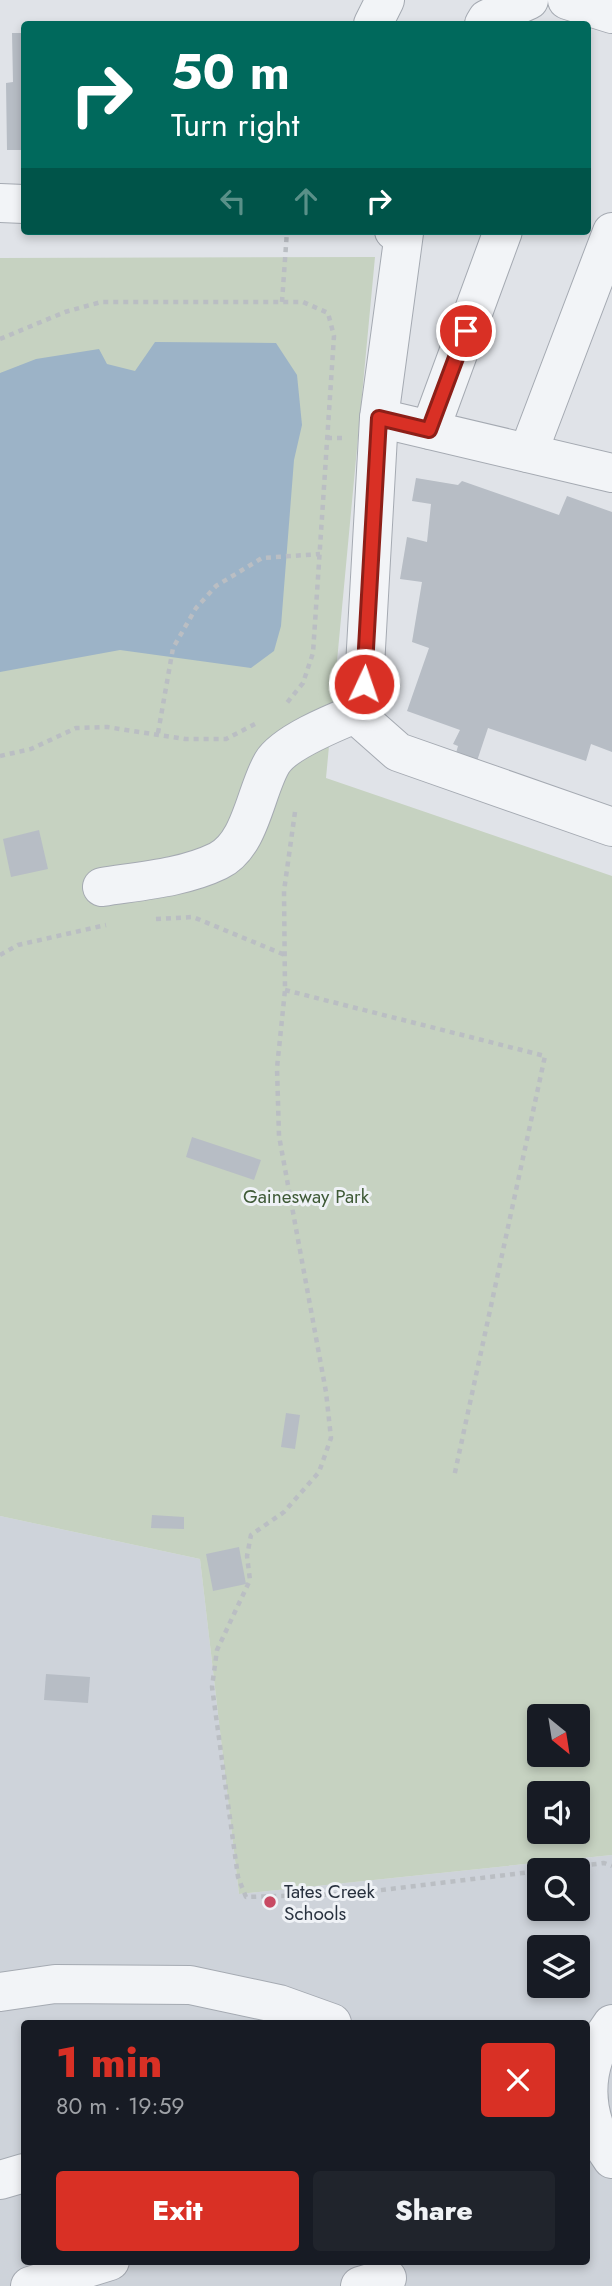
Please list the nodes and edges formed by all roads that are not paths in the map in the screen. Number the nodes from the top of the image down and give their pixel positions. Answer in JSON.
{"nodes":[{"id":1,"x":385,"y":0,"type":"edge"},
{"id":2,"x":529,"y":0,"type":"edge"},
{"id":3,"x":374,"y":21,"type":"edge"},
{"id":4,"x":486,"y":21,"type":"edge"},
{"id":5,"x":0,"y":203,"type":"edge"},
{"id":6,"x":21,"y":204,"type":"edge"},
{"id":7,"x":612,"y":232,"type":"edge"},
{"id":8,"x":401,"y":235,"type":"edge"},
{"id":9,"x":502,"y":235,"type":"edge"},
{"id":10,"x":379,"y":418,"type":"junction"},
{"id":11,"x":429,"y":430,"type":"junction"},
{"id":12,"x":527,"y":453,"type":"junction"},
{"id":13,"x":612,"y":473,"type":"edge"},
{"id":14,"x":355,"y":715,"type":"junction"},
{"id":15,"x":612,"y":827,"type":"edge"},
{"id":16,"x":102,"y":887,"type":"dead end"},
{"id":17,"x":0,"y":1992,"type":"edge"},
{"id":18,"x":324,"y":2020,"type":"edge"},
{"id":19,"x":600,"y":2035,"type":"edge"},
{"id":20,"x":590,"y":2071,"type":"edge"},
{"id":21,"x":590,"y":2112,"type":"edge"},
{"id":22,"x":598,"y":2139,"type":"edge"},
{"id":23,"x":21,"y":2174,"type":"edge"},
{"id":24,"x":0,"y":2180,"type":"edge"},
{"id":25,"x":97,"y":2265,"type":"edge"},
{"id":26,"x":30,"y":2286,"type":"edge"}],
"edges":[{"from":1,"to":3,"type":"street"},
{"from":2,"to":4,"type":"street"},
{"from":5,"to":6,"type":"street"},
{"from":7,"to":12,"type":"street"},
{"from":8,"to":10,"type":"street"},
{"from":9,"to":11,"type":"street"},
{"from":10,"to":11,"type":"street"},
{"from":10,"to":14,"type":"street"},
{"from":11,"to":12,"type":"street"},
{"from":12,"to":13,"type":"street"},
{"from":14,"to":15,"type":"street"},
{"from":14,"to":16,"type":"street"},
{"from":17,"to":18,"type":"street"},
{"from":19,"to":20,"type":"street"},
{"from":21,"to":22,"type":"street"},
{"from":23,"to":24,"type":"street"},
{"from":25,"to":26,"type":"street"}]}
